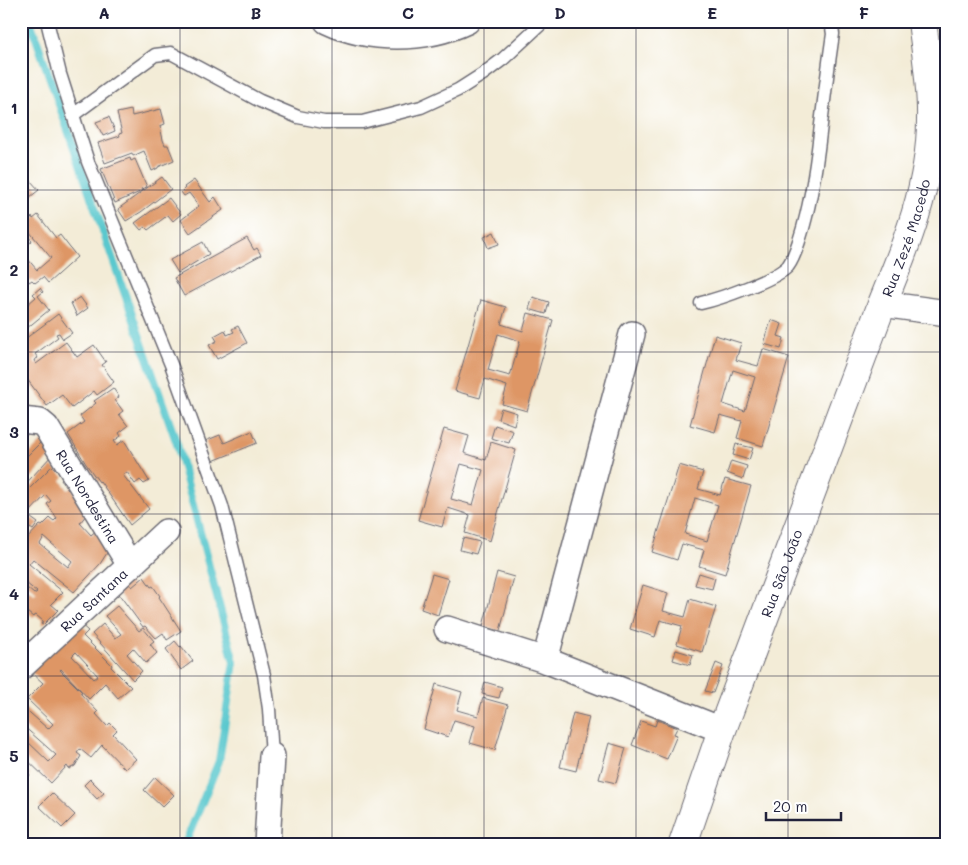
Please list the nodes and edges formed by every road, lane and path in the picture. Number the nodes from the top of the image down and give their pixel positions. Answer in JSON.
{"nodes":[{"id":1,"x":47,"y":21,"type":"edge"},
{"id":2,"x":327,"y":21,"type":"edge"},
{"id":3,"x":467,"y":21,"type":"edge"},
{"id":4,"x":544,"y":21,"type":"edge"},
{"id":5,"x":831,"y":21,"type":"edge"},
{"id":6,"x":922,"y":21,"type":"edge"},
{"id":7,"x":73,"y":115,"type":"junction"},
{"id":8,"x":701,"y":303,"type":"dead end"},
{"id":9,"x":882,"y":304,"type":"junction"},
{"id":10,"x":947,"y":313,"type":"edge"},
{"id":11,"x":632,"y":334,"type":"dead end"},
{"id":12,"x":21,"y":420,"type":"edge"},
{"id":13,"x":166,"y":532,"type":"dead end"},
{"id":14,"x":130,"y":565,"type":"junction"},
{"id":15,"x":447,"y":629,"type":"dead end"},
{"id":16,"x":545,"y":660,"type":"junction"},
{"id":17,"x":21,"y":667,"type":"edge"},
{"id":18,"x":722,"y":730,"type":"junction"},
{"id":19,"x":272,"y":756,"type":"joint"},
{"id":20,"x":267,"y":844,"type":"edge"},
{"id":21,"x":683,"y":844,"type":"edge"}],
"edges":[{"from":1,"to":7,"type":"lane"},
{"from":2,"to":3,"type":"street"},
{"from":4,"to":7,"type":"lane"},
{"from":5,"to":8,"type":"lane"},
{"from":6,"to":9,"type":"street","name":"Rua Zezé Macedo"},
{"from":7,"to":19,"type":"lane"},
{"from":9,"to":10,"type":"street"},
{"from":9,"to":18,"type":"street","name":"Rua São João"},
{"from":11,"to":16,"type":"street"},
{"from":12,"to":14,"type":"street","name":"Rua Nordestina"},
{"from":13,"to":14,"type":"street","name":"Rua Santana"},
{"from":14,"to":17,"type":"street","name":"Rua Santana"},
{"from":15,"to":16,"type":"street"},
{"from":16,"to":18,"type":"street"},
{"from":18,"to":21,"type":"street","name":"Rua São João"},
{"from":19,"to":20,"type":"street"}]}
